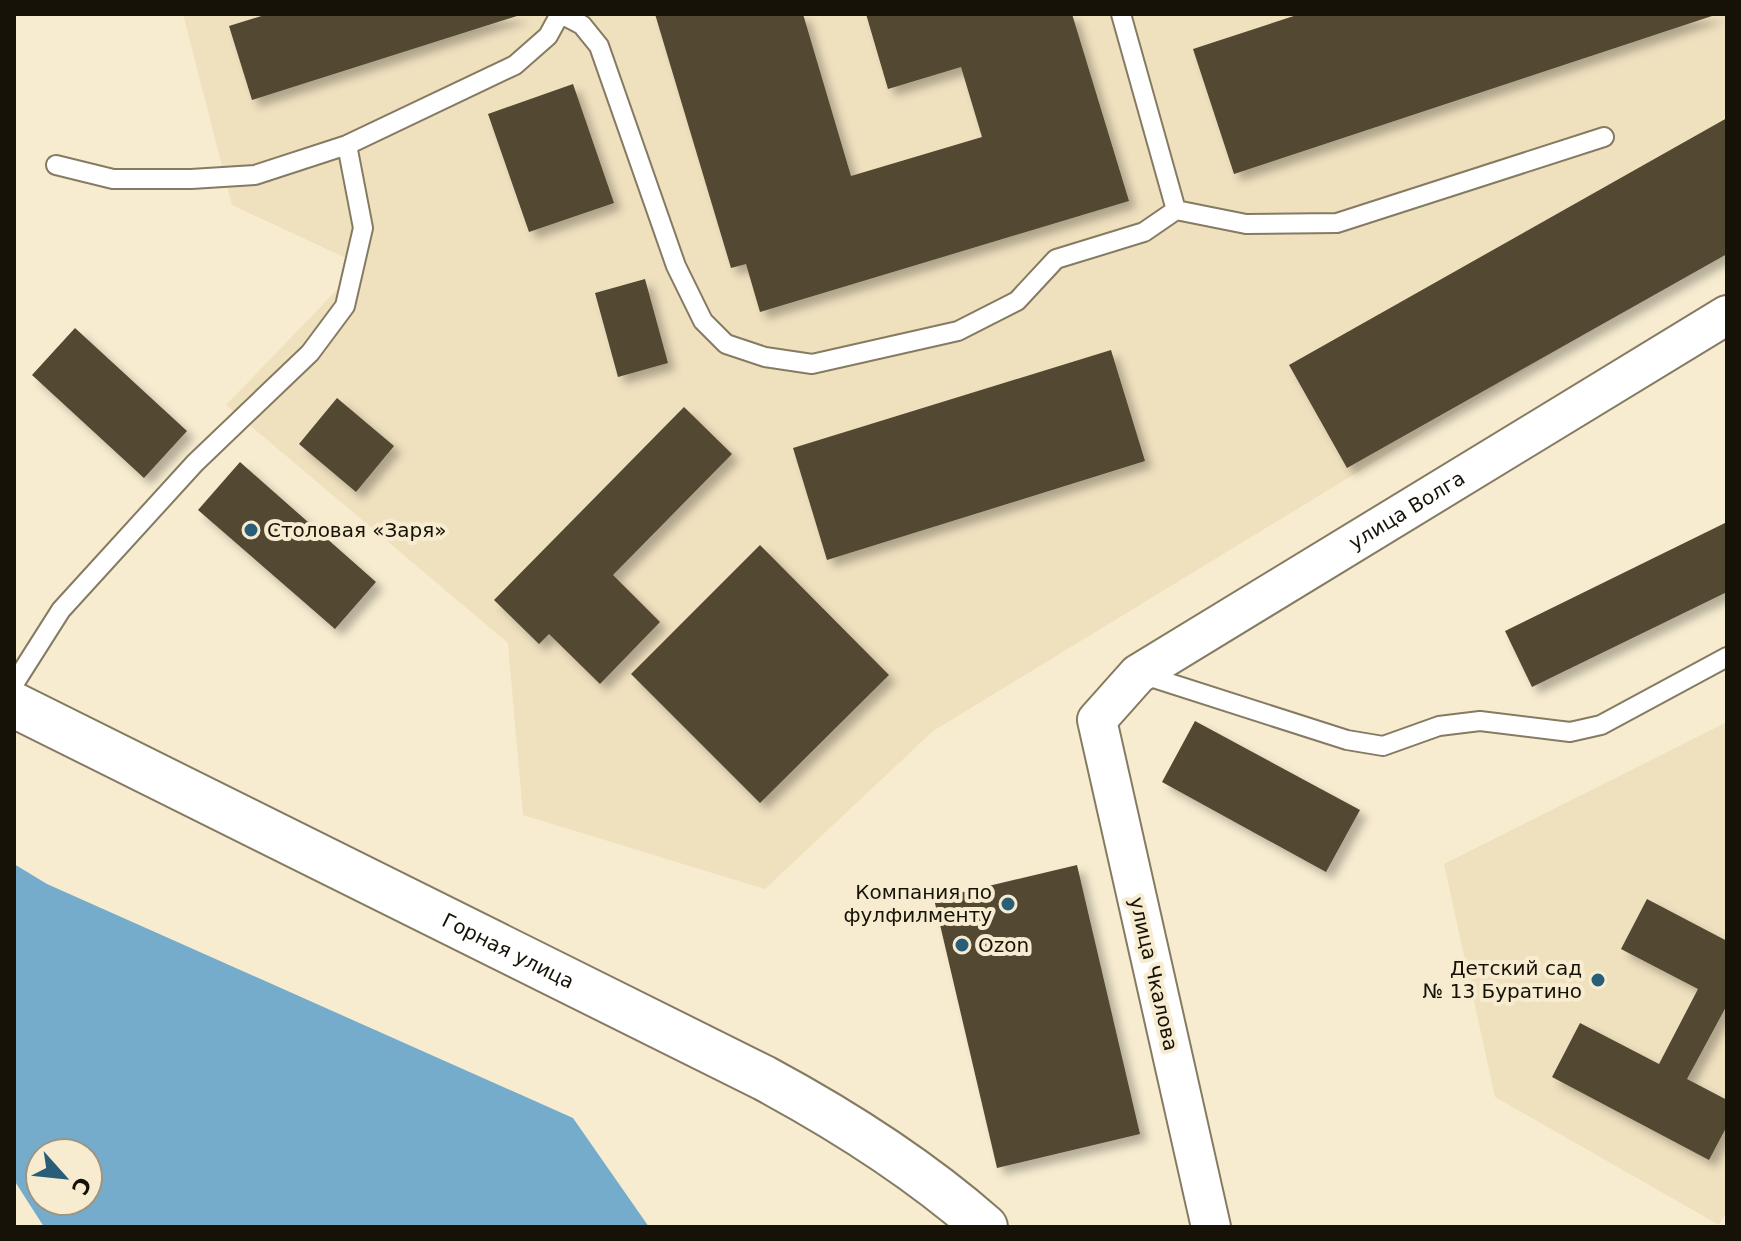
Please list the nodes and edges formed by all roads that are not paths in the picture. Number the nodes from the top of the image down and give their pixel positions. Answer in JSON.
{"nodes":[{"id":1,"x":561,"y":14,"type":"edge"},
{"id":2,"x":1121,"y":14,"type":"edge"},
{"id":3,"x":1604,"y":137,"type":"dead end"},
{"id":4,"x":347,"y":145,"type":"junction"},
{"id":5,"x":56,"y":165,"type":"dead end"},
{"id":6,"x":1176,"y":210,"type":"junction"},
{"id":7,"x":1727,"y":315,"type":"edge"},
{"id":8,"x":1727,"y":657,"type":"edge"},
{"id":9,"x":1138,"y":674,"type":"junction"},
{"id":10,"x":14,"y":684,"type":"edge"},
{"id":11,"x":14,"y":705,"type":"edge"},
{"id":12,"x":1097,"y":720,"type":"joint"},
{"id":13,"x":985,"y":1227,"type":"edge"},
{"id":14,"x":1211,"y":1227,"type":"edge"}],
"edges":[{"from":1,"to":4,"type":"lane"},
{"from":1,"to":6,"type":"lane"},
{"from":2,"to":6,"type":"lane"},
{"from":3,"to":6,"type":"lane"},
{"from":4,"to":5,"type":"lane"},
{"from":4,"to":10,"type":"lane"},
{"from":7,"to":9,"type":"street","name":"улица Волга"},
{"from":8,"to":9,"type":"lane"},
{"from":9,"to":12,"type":"street","name":"улица Волга"},
{"from":11,"to":13,"type":"main road","name":"Горная улица"},
{"from":12,"to":14,"type":"street","name":"улица Чкалова"}]}
